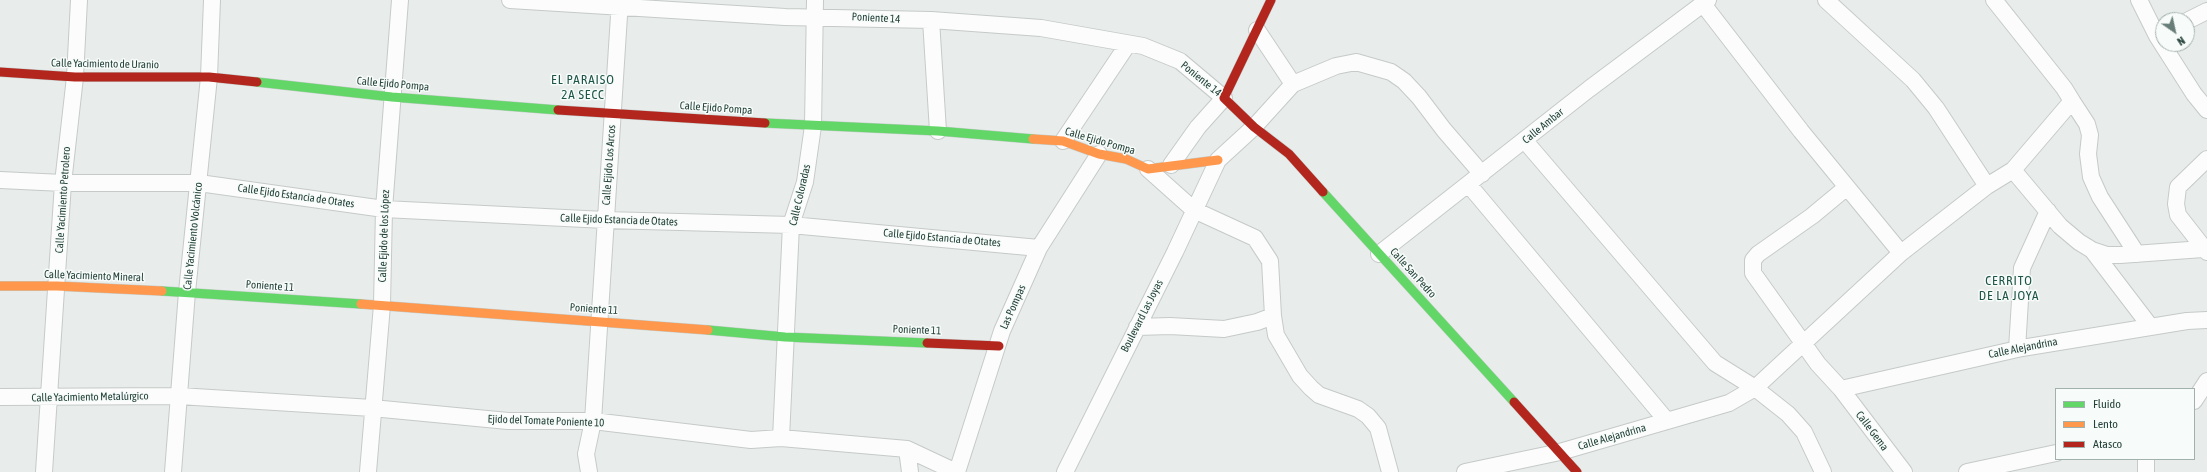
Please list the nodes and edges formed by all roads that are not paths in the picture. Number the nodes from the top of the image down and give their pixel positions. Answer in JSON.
{"nodes":[{"id":1,"x":79,"y":0,"type":"edge"},
{"id":2,"x":212,"y":0,"type":"edge"},
{"id":3,"x":400,"y":0,"type":"edge"},
{"id":4,"x":510,"y":0,"type":"edge"},
{"id":5,"x":815,"y":0,"type":"edge"},
{"id":6,"x":1271,"y":0,"type":"edge"},
{"id":7,"x":1826,"y":0,"type":"edge"},
{"id":8,"x":1994,"y":0,"type":"edge"},
{"id":9,"x":2139,"y":0,"type":"edge"},
{"id":10,"x":1706,"y":2,"type":"edge"},
{"id":11,"x":619,"y":4,"type":"edge"},
{"id":12,"x":2207,"y":12,"type":"edge"},
{"id":13,"x":2195,"y":17,"type":"edge"},
{"id":14,"x":815,"y":18,"type":"junction"},
{"id":15,"x":931,"y":20,"type":"junction"},
{"id":16,"x":2155,"y":26,"type":"edge"},
{"id":17,"x":1257,"y":30,"type":"junction"},
{"id":18,"x":1128,"y":44,"type":"junction"},
{"id":19,"x":2170,"y":52,"type":"edge"},
{"id":20,"x":0,"y":72,"type":"edge"},
{"id":21,"x":75,"y":77,"type":"junction"},
{"id":22,"x":209,"y":77,"type":"junction"},
{"id":23,"x":1293,"y":84,"type":"junction"},
{"id":24,"x":392,"y":97,"type":"junction"},
{"id":25,"x":1224,"y":98,"type":"junction"},
{"id":26,"x":2072,"y":101,"type":"junction"},
{"id":27,"x":2207,"y":110,"type":"edge"},
{"id":28,"x":613,"y":114,"type":"junction"},
{"id":29,"x":813,"y":126,"type":"junction"},
{"id":30,"x":1254,"y":127,"type":"junction"},
{"id":31,"x":938,"y":131,"type":"junction"},
{"id":32,"x":1063,"y":141,"type":"junction"},
{"id":33,"x":1525,"y":141,"type":"junction"},
{"id":34,"x":1099,"y":154,"type":"junction"},
{"id":35,"x":2207,"y":159,"type":"edge"},
{"id":36,"x":1218,"y":160,"type":"junction"},
{"id":37,"x":1171,"y":165,"type":"junction"},
{"id":38,"x":1148,"y":169,"type":"junction"},
{"id":39,"x":2013,"y":170,"type":"junction"},
{"id":40,"x":1482,"y":174,"type":"junction"},
{"id":41,"x":0,"y":180,"type":"edge"},
{"id":42,"x":63,"y":183,"type":"junction"},
{"id":43,"x":199,"y":183,"type":"junction"},
{"id":44,"x":1469,"y":185,"type":"junction"},
{"id":45,"x":1987,"y":186,"type":"junction"},
{"id":46,"x":1847,"y":187,"type":"junction"},
{"id":47,"x":384,"y":209,"type":"junction"},
{"id":48,"x":1194,"y":210,"type":"junction"},
{"id":49,"x":2048,"y":211,"type":"junction"},
{"id":50,"x":605,"y":220,"type":"junction"},
{"id":51,"x":791,"y":225,"type":"junction"},
{"id":52,"x":1039,"y":248,"type":"junction"},
{"id":53,"x":2092,"y":250,"type":"junction"},
{"id":54,"x":2205,"y":251,"type":"edge"},
{"id":55,"x":1901,"y":253,"type":"junction"},
{"id":56,"x":1380,"y":254,"type":"junction"},
{"id":57,"x":2137,"y":254,"type":"junction"},
{"id":58,"x":0,"y":286,"type":"edge"},
{"id":59,"x":57,"y":286,"type":"junction"},
{"id":60,"x":187,"y":292,"type":"junction"},
{"id":61,"x":382,"y":305,"type":"junction"},
{"id":62,"x":1273,"y":316,"type":"junction"},
{"id":63,"x":2207,"y":320,"type":"edge"},
{"id":64,"x":600,"y":321,"type":"junction"},
{"id":65,"x":2150,"y":326,"type":"junction"},
{"id":66,"x":1137,"y":327,"type":"junction"},
{"id":67,"x":785,"y":337,"type":"junction"},
{"id":68,"x":1803,"y":343,"type":"junction"},
{"id":69,"x":998,"y":346,"type":"junction"},
{"id":70,"x":2017,"y":349,"type":"junction"},
{"id":71,"x":2207,"y":381,"type":"edge"},
{"id":72,"x":1755,"y":388,"type":"junction"},
{"id":73,"x":1841,"y":389,"type":"junction"},
{"id":74,"x":179,"y":396,"type":"junction"},
{"id":75,"x":0,"y":397,"type":"edge"},
{"id":76,"x":50,"y":397,"type":"junction"},
{"id":77,"x":2195,"y":399,"type":"edge"},
{"id":78,"x":372,"y":408,"type":"junction"},
{"id":79,"x":593,"y":421,"type":"junction"},
{"id":80,"x":1667,"y":421,"type":"junction"},
{"id":81,"x":782,"y":438,"type":"junction"},
{"id":82,"x":907,"y":449,"type":"junction"},
{"id":83,"x":1560,"y":452,"type":"junction"},
{"id":84,"x":2055,"y":453,"type":"edge"},
{"id":85,"x":2146,"y":460,"type":"edge"},
{"id":86,"x":44,"y":472,"type":"edge"},
{"id":87,"x":173,"y":472,"type":"edge"},
{"id":88,"x":368,"y":472,"type":"edge"},
{"id":89,"x":589,"y":472,"type":"edge"},
{"id":90,"x":910,"y":472,"type":"edge"},
{"id":91,"x":956,"y":472,"type":"edge"},
{"id":92,"x":1065,"y":472,"type":"edge"},
{"id":93,"x":1390,"y":472,"type":"edge"},
{"id":94,"x":1465,"y":472,"type":"edge"},
{"id":95,"x":1577,"y":472,"type":"edge"},
{"id":96,"x":1823,"y":472,"type":"edge"},
{"id":97,"x":1904,"y":472,"type":"edge"},
{"id":98,"x":1967,"y":472,"type":"edge"},
{"id":99,"x":2146,"y":472,"type":"edge"}],
"edges":[{"from":1,"to":21,"type":"street","name":"Calle Yacimiento Petrolero"},
{"from":2,"to":22,"type":"street","name":"Calle Yacimiento Volcánico"},
{"from":3,"to":24,"type":"street","name":"Calle Ejido de los López"},
{"from":4,"to":11,"type":"street","name":"Poniente 14"},
{"from":5,"to":14,"type":"street","name":"Calle Coloradas"},
{"from":6,"to":17,"type":"street"},
{"from":7,"to":45,"type":"street"},
{"from":8,"to":26,"type":"street"},
{"from":9,"to":16,"type":"street"},
{"from":10,"to":33,"type":"street","name":"Calle Ambar"},
{"from":10,"to":46,"type":"street"},
{"from":11,"to":14,"type":"street","name":"Poniente 14"},
{"from":11,"to":28,"type":"street","name":"Calle Ejido Los Arcos"},
{"from":12,"to":13,"type":"street"},
{"from":14,"to":15,"type":"street","name":"Poniente 14"},
{"from":14,"to":29,"type":"street","name":"Calle Coloradas"},
{"from":15,"to":18,"type":"street","name":"Poniente 14"},
{"from":15,"to":31,"type":"street"},
{"from":17,"to":23,"type":"street"},
{"from":17,"to":25,"type":"street"},
{"from":18,"to":25,"type":"street","name":"Poniente 14"},
{"from":18,"to":32,"type":"street"},
{"from":19,"to":27,"type":"street"},
{"from":20,"to":21,"type":"street","name":"Calle Yacimiento de Uranio"},
{"from":21,"to":22,"type":"street","name":"Calle Yacimiento de Uranio"},
{"from":21,"to":42,"type":"street","name":"Calle Yacimiento Petrolero"},
{"from":22,"to":24,"type":"street","name":"Calle Ejido Pompa"},
{"from":22,"to":43,"type":"street","name":"Calle Yacimiento Volcánico"},
{"from":23,"to":30,"type":"street"},
{"from":23,"to":40,"type":"street"},
{"from":24,"to":28,"type":"street","name":"Calle Ejido Pompa"},
{"from":24,"to":47,"type":"street","name":"Calle Ejido de los López"},
{"from":25,"to":30,"type":"street","name":"Calle San Pedro"},
{"from":25,"to":37,"type":"street"},
{"from":26,"to":39,"type":"street","name":"Calle Alejandrina"},
{"from":26,"to":57,"type":"street"},
{"from":28,"to":29,"type":"street","name":"Calle Ejido Pompa"},
{"from":28,"to":50,"type":"street","name":"Calle Ejido Los Arcos"},
{"from":29,"to":31,"type":"street","name":"Calle Ejido Pompa"},
{"from":29,"to":51,"type":"street","name":"Calle Coloradas"},
{"from":30,"to":36,"type":"street"},
{"from":30,"to":56,"type":"street","name":"Calle San Pedro"},
{"from":31,"to":32,"type":"street","name":"Calle Ejido Pompa"},
{"from":32,"to":34,"type":"street","name":"Calle Ejido Pompa"},
{"from":33,"to":40,"type":"street","name":"Calle Ambar"},
{"from":33,"to":72,"type":"street"},
{"from":34,"to":38,"type":"street","name":"Calle Ejido Pompa"},
{"from":34,"to":52,"type":"street","name":"Las Pompas"},
{"from":35,"to":54,"type":"street"},
{"from":36,"to":37,"type":"street"},
{"from":36,"to":48,"type":"street","name":"Boulevard Las Joyas"},
{"from":37,"to":38,"type":"street"},
{"from":38,"to":48,"type":"street"},
{"from":39,"to":45,"type":"street","name":"Calle Alejandrina"},
{"from":39,"to":49,"type":"street"},
{"from":40,"to":44,"type":"street","name":"Calle Ambar"},
{"from":41,"to":42,"type":"street","name":"Calle Ejido Estancia de Otates"},
{"from":42,"to":43,"type":"street","name":"Calle Ejido Estancia de Otates"},
{"from":42,"to":59,"type":"street","name":"Calle Yacimiento Petrolero"},
{"from":43,"to":47,"type":"street","name":"Calle Ejido Estancia de Otates"},
{"from":43,"to":60,"type":"street","name":"Calle Yacimiento Volcánico"},
{"from":44,"to":56,"type":"street","name":"Calle Ambar"},
{"from":44,"to":80,"type":"street"},
{"from":45,"to":55,"type":"street","name":"Calle Alejandrina"},
{"from":46,"to":55,"type":"street"},
{"from":46,"to":68,"type":"street","name":"Calle Gema"},
{"from":47,"to":50,"type":"street","name":"Calle Ejido Estancia de Otates"},
{"from":47,"to":61,"type":"street","name":"Calle Ejido de los López"},
{"from":48,"to":62,"type":"street"},
{"from":48,"to":66,"type":"street","name":"Boulevard Las Joyas"},
{"from":49,"to":53,"type":"street"},
{"from":49,"to":70,"type":"street"},
{"from":50,"to":51,"type":"street","name":"Calle Ejido Estancia de Otates"},
{"from":50,"to":64,"type":"street","name":"Calle Ejido Los Arcos"},
{"from":51,"to":52,"type":"street","name":"Calle Ejido Estancia de Otates"},
{"from":51,"to":67,"type":"street","name":"Calle Coloradas"},
{"from":52,"to":69,"type":"street","name":"Las Pompas"},
{"from":53,"to":57,"type":"street"},
{"from":53,"to":65,"type":"street"},
{"from":54,"to":57,"type":"street"},
{"from":55,"to":68,"type":"street","name":"Calle Alejandrina"},
{"from":56,"to":83,"type":"street","name":"Calle San Pedro"},
{"from":58,"to":59,"type":"street","name":"Calle Yacimiento Mineral"},
{"from":59,"to":60,"type":"street","name":"Calle Yacimiento Mineral"},
{"from":59,"to":76,"type":"street","name":"Calle Yacimiento Petrolero"},
{"from":60,"to":61,"type":"street","name":"Poniente 11"},
{"from":60,"to":74,"type":"street","name":"Calle Yacimiento Volcánico"},
{"from":61,"to":64,"type":"street","name":"Poniente 11"},
{"from":61,"to":78,"type":"street","name":"Calle Ejido de los López"},
{"from":62,"to":66,"type":"street"},
{"from":62,"to":93,"type":"street"},
{"from":63,"to":65,"type":"street","name":"Calle Alejandrina"},
{"from":64,"to":67,"type":"street","name":"Poniente 11"},
{"from":64,"to":79,"type":"street","name":"Calle Ejido Los Arcos"},
{"from":65,"to":70,"type":"street","name":"Calle Alejandrina"},
{"from":66,"to":92,"type":"street","name":"Boulevard Las Joyas"},
{"from":67,"to":69,"type":"street","name":"Poniente 11"},
{"from":67,"to":81,"type":"street","name":"Calle Coloradas"},
{"from":68,"to":72,"type":"street","name":"Calle Alejandrina"},
{"from":68,"to":73,"type":"street","name":"Calle Gema"},
{"from":69,"to":91,"type":"street","name":"Las Pompas"},
{"from":70,"to":73,"type":"street","name":"Calle Alejandrina"},
{"from":71,"to":77,"type":"street"},
{"from":72,"to":80,"type":"street","name":"Calle Alejandrina"},
{"from":72,"to":96,"type":"street"},
{"from":73,"to":97,"type":"street","name":"Calle Gema"},
{"from":74,"to":76,"type":"street","name":"Calle Yacimiento Metalúrgico"},
{"from":74,"to":78,"type":"street","name":"Ejido del Tomate Poniente 10"},
{"from":74,"to":87,"type":"street","name":"Calle Yacimiento Volcánico"},
{"from":75,"to":76,"type":"street","name":"Calle Yacimiento Metalúrgico"},
{"from":76,"to":86,"type":"street","name":"Calle Yacimiento Petrolero"},
{"from":78,"to":79,"type":"street","name":"Ejido del Tomate Poniente 10"},
{"from":78,"to":88,"type":"street","name":"Calle Ejido de los López"},
{"from":79,"to":81,"type":"street","name":"Ejido del Tomate Poniente 10"},
{"from":79,"to":89,"type":"street","name":"Calle Ejido Los Arcos"},
{"from":80,"to":83,"type":"street","name":"Calle Alejandrina"},
{"from":81,"to":82,"type":"street","name":"Ejido del Tomate Poniente 10"},
{"from":82,"to":90,"type":"street"},
{"from":82,"to":91,"type":"street","name":"Ejido del Tomate Poniente 10"},
{"from":83,"to":94,"type":"street","name":"Calle Alejandrina"},
{"from":83,"to":95,"type":"street","name":"Calle San Pedro"},
{"from":84,"to":98,"type":"street"},
{"from":85,"to":99,"type":"street"}]}
